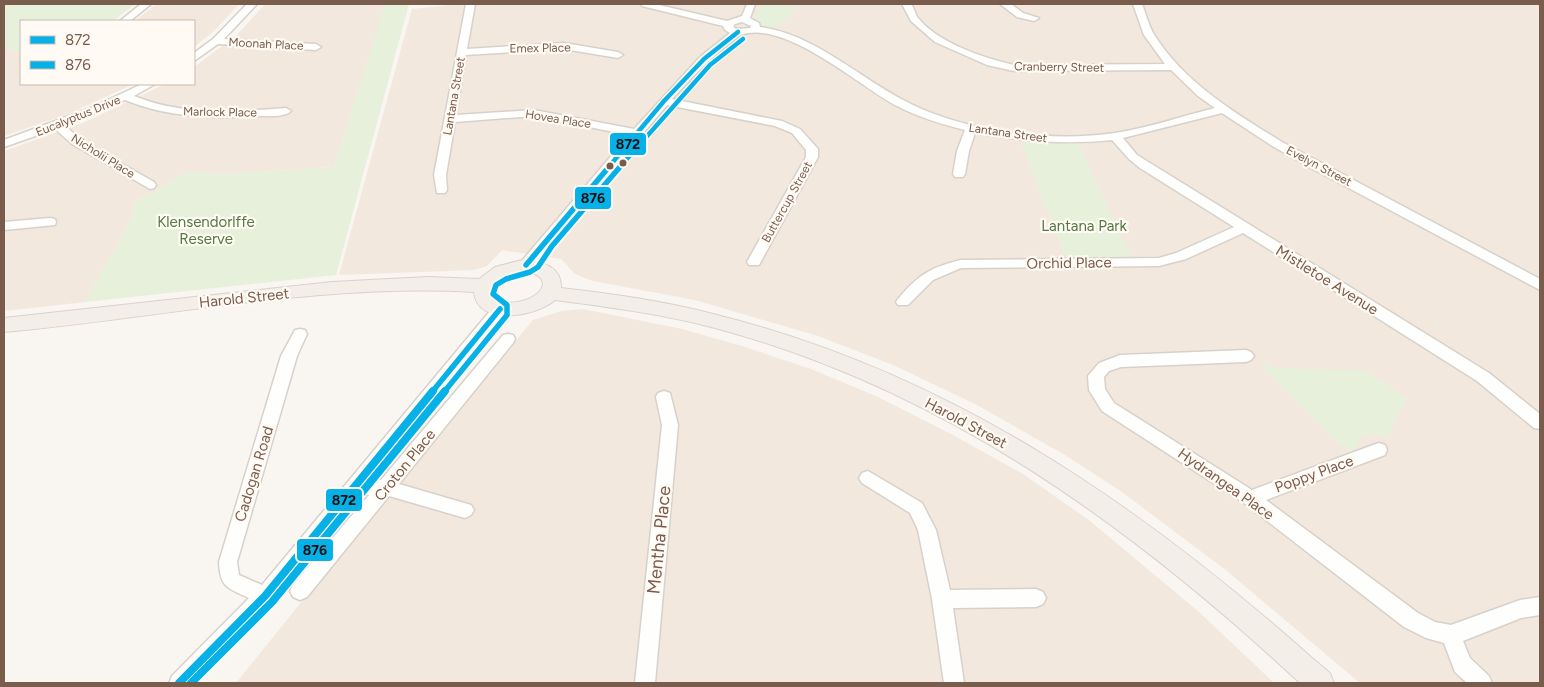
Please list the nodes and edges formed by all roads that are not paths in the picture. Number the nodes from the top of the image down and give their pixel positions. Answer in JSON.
{"nodes":[{"id":1,"x":146,"y":4,"type":"edge"},
{"id":2,"x":252,"y":4,"type":"edge"},
{"id":3,"x":470,"y":4,"type":"edge"},
{"id":4,"x":645,"y":4,"type":"edge"},
{"id":5,"x":751,"y":4,"type":"edge"},
{"id":6,"x":907,"y":4,"type":"edge"},
{"id":7,"x":1005,"y":4,"type":"edge"},
{"id":8,"x":1138,"y":4,"type":"edge"},
{"id":9,"x":1034,"y":18,"type":"dead end"},
{"id":10,"x":126,"y":20,"type":"edge"},
{"id":11,"x":745,"y":20,"type":"junction"},
{"id":12,"x":728,"y":24,"type":"junction"},
{"id":13,"x":753,"y":30,"type":"junction"},
{"id":14,"x":738,"y":32,"type":"junction"},
{"id":15,"x":216,"y":41,"type":"junction"},
{"id":16,"x":316,"y":47,"type":"dead end"},
{"id":17,"x":461,"y":52,"type":"junction"},
{"id":18,"x":618,"y":55,"type":"dead end"},
{"id":19,"x":195,"y":57,"type":"edge"},
{"id":20,"x":1174,"y":67,"type":"junction"},
{"id":21,"x":148,"y":85,"type":"edge"},
{"id":22,"x":126,"y":96,"type":"junction"},
{"id":23,"x":664,"y":101,"type":"junction"},
{"id":24,"x":1224,"y":109,"type":"junction"},
{"id":25,"x":286,"y":111,"type":"dead end"},
{"id":26,"x":450,"y":119,"type":"junction"},
{"id":27,"x":57,"y":124,"type":"junction"},
{"id":28,"x":971,"y":129,"type":"junction"},
{"id":29,"x":636,"y":133,"type":"junction"},
{"id":30,"x":1115,"y":136,"type":"junction"},
{"id":31,"x":4,"y":144,"type":"edge"},
{"id":32,"x":959,"y":174,"type":"dead end"},
{"id":33,"x":150,"y":185,"type":"dead end"},
{"id":34,"x":441,"y":190,"type":"dead end"},
{"id":35,"x":50,"y":222,"type":"dead end"},
{"id":36,"x":4,"y":226,"type":"edge"},
{"id":37,"x":1243,"y":228,"type":"junction"},
{"id":38,"x":754,"y":262,"type":"dead end"},
{"id":39,"x":526,"y":265,"type":"junction"},
{"id":40,"x":1540,"y":285,"type":"edge"},
{"id":41,"x":484,"y":286,"type":"junction"},
{"id":42,"x":549,"y":293,"type":"junction"},
{"id":43,"x":903,"y":302,"type":"dead end"},
{"id":44,"x":500,"y":309,"type":"junction"},
{"id":45,"x":4,"y":325,"type":"edge"},
{"id":46,"x":300,"y":334,"type":"dead end"},
{"id":47,"x":508,"y":339,"type":"dead end"},
{"id":48,"x":1246,"y":356,"type":"dead end"},
{"id":49,"x":664,"y":397,"type":"dead end"},
{"id":50,"x":1540,"y":423,"type":"edge"},
{"id":51,"x":1379,"y":450,"type":"dead end"},
{"id":52,"x":868,"y":478,"type":"dead end"},
{"id":53,"x":356,"y":487,"type":"junction"},
{"id":54,"x":386,"y":488,"type":"junction"},
{"id":55,"x":1250,"y":498,"type":"junction"},
{"id":56,"x":465,"y":510,"type":"dead end"},
{"id":57,"x":300,"y":591,"type":"dead end"},
{"id":58,"x":265,"y":596,"type":"junction"},
{"id":59,"x":1036,"y":598,"type":"dead end"},
{"id":60,"x":942,"y":600,"type":"junction"},
{"id":61,"x":1540,"y":606,"type":"edge"},
{"id":62,"x":1451,"y":635,"type":"junction"},
{"id":63,"x":178,"y":683,"type":"edge"},
{"id":64,"x":645,"y":683,"type":"edge"},
{"id":65,"x":954,"y":683,"type":"edge"},
{"id":66,"x":1320,"y":683,"type":"edge"},
{"id":67,"x":1482,"y":683,"type":"edge"}],
"edges":[{"from":1,"to":10,"type":"street"},
{"from":2,"to":15,"type":"street"},
{"from":3,"to":17,"type":"street","name":"Lantana Street"},
{"from":4,"to":12,"type":"street"},
{"from":5,"to":11,"type":"street"},
{"from":6,"to":20,"type":"street","name":"Cranberry Street"},
{"from":7,"to":9,"type":"street"},
{"from":8,"to":20,"type":"street","name":"Evelyn Street"},
{"from":11,"to":12,"type":"street"},
{"from":11,"to":13,"type":"street"},
{"from":12,"to":14,"type":"street"},
{"from":13,"to":14,"type":"street"},
{"from":13,"to":28,"type":"street","name":"Lantana Street"},
{"from":14,"to":23,"type":"street"},
{"from":15,"to":16,"type":"street","name":"Moonah Place"},
{"from":15,"to":19,"type":"street"},
{"from":17,"to":18,"type":"street","name":"Emex Place"},
{"from":17,"to":26,"type":"street","name":"Lantana Street"},
{"from":20,"to":24,"type":"street","name":"Evelyn Street"},
{"from":21,"to":22,"type":"street","name":"Eucalyptus Drive"},
{"from":22,"to":25,"type":"street","name":"Marlock Place"},
{"from":22,"to":27,"type":"street","name":"Eucalyptus Drive"},
{"from":23,"to":29,"type":"street"},
{"from":23,"to":38,"type":"street","name":"Buttercup Street"},
{"from":24,"to":30,"type":"street","name":"Lantana Street"},
{"from":24,"to":40,"type":"street","name":"Evelyn Street"},
{"from":26,"to":29,"type":"street","name":"Hovea Place"},
{"from":26,"to":34,"type":"street","name":"Lantana Street"},
{"from":27,"to":31,"type":"street","name":"Eucalyptus Drive"},
{"from":27,"to":33,"type":"street","name":"Nicholii Place"},
{"from":28,"to":30,"type":"street","name":"Lantana Street"},
{"from":28,"to":32,"type":"street"},
{"from":29,"to":39,"type":"street"},
{"from":30,"to":37,"type":"street","name":"Mistletoe Avenue"},
{"from":35,"to":36,"type":"street"},
{"from":37,"to":43,"type":"street","name":"Orchid Place"},
{"from":37,"to":50,"type":"street","name":"Mistletoe Avenue"},
{"from":39,"to":41,"type":"main road"},
{"from":39,"to":42,"type":"main road"},
{"from":41,"to":44,"type":"main road"},
{"from":41,"to":45,"type":"main road","name":"Harold Street"},
{"from":42,"to":44,"type":"main road"},
{"from":42,"to":66,"type":"main road","name":"Harold Street"},
{"from":44,"to":53,"type":"street"},
{"from":46,"to":58,"type":"street","name":"Cadogan Road"},
{"from":47,"to":54,"type":"street","name":"Croton Place"},
{"from":48,"to":55,"type":"street","name":"Hydrangea Place"},
{"from":49,"to":64,"type":"street","name":"Mentha Place"},
{"from":51,"to":55,"type":"street","name":"Poppy Place"},
{"from":52,"to":60,"type":"street"},
{"from":53,"to":54,"type":"street"},
{"from":53,"to":58,"type":"street"},
{"from":54,"to":56,"type":"street"},
{"from":54,"to":57,"type":"street","name":"Croton Place"},
{"from":55,"to":62,"type":"street","name":"Hydrangea Place"},
{"from":58,"to":63,"type":"street"},
{"from":59,"to":60,"type":"street"},
{"from":60,"to":65,"type":"street"},
{"from":61,"to":62,"type":"street"},
{"from":62,"to":67,"type":"street"}]}
